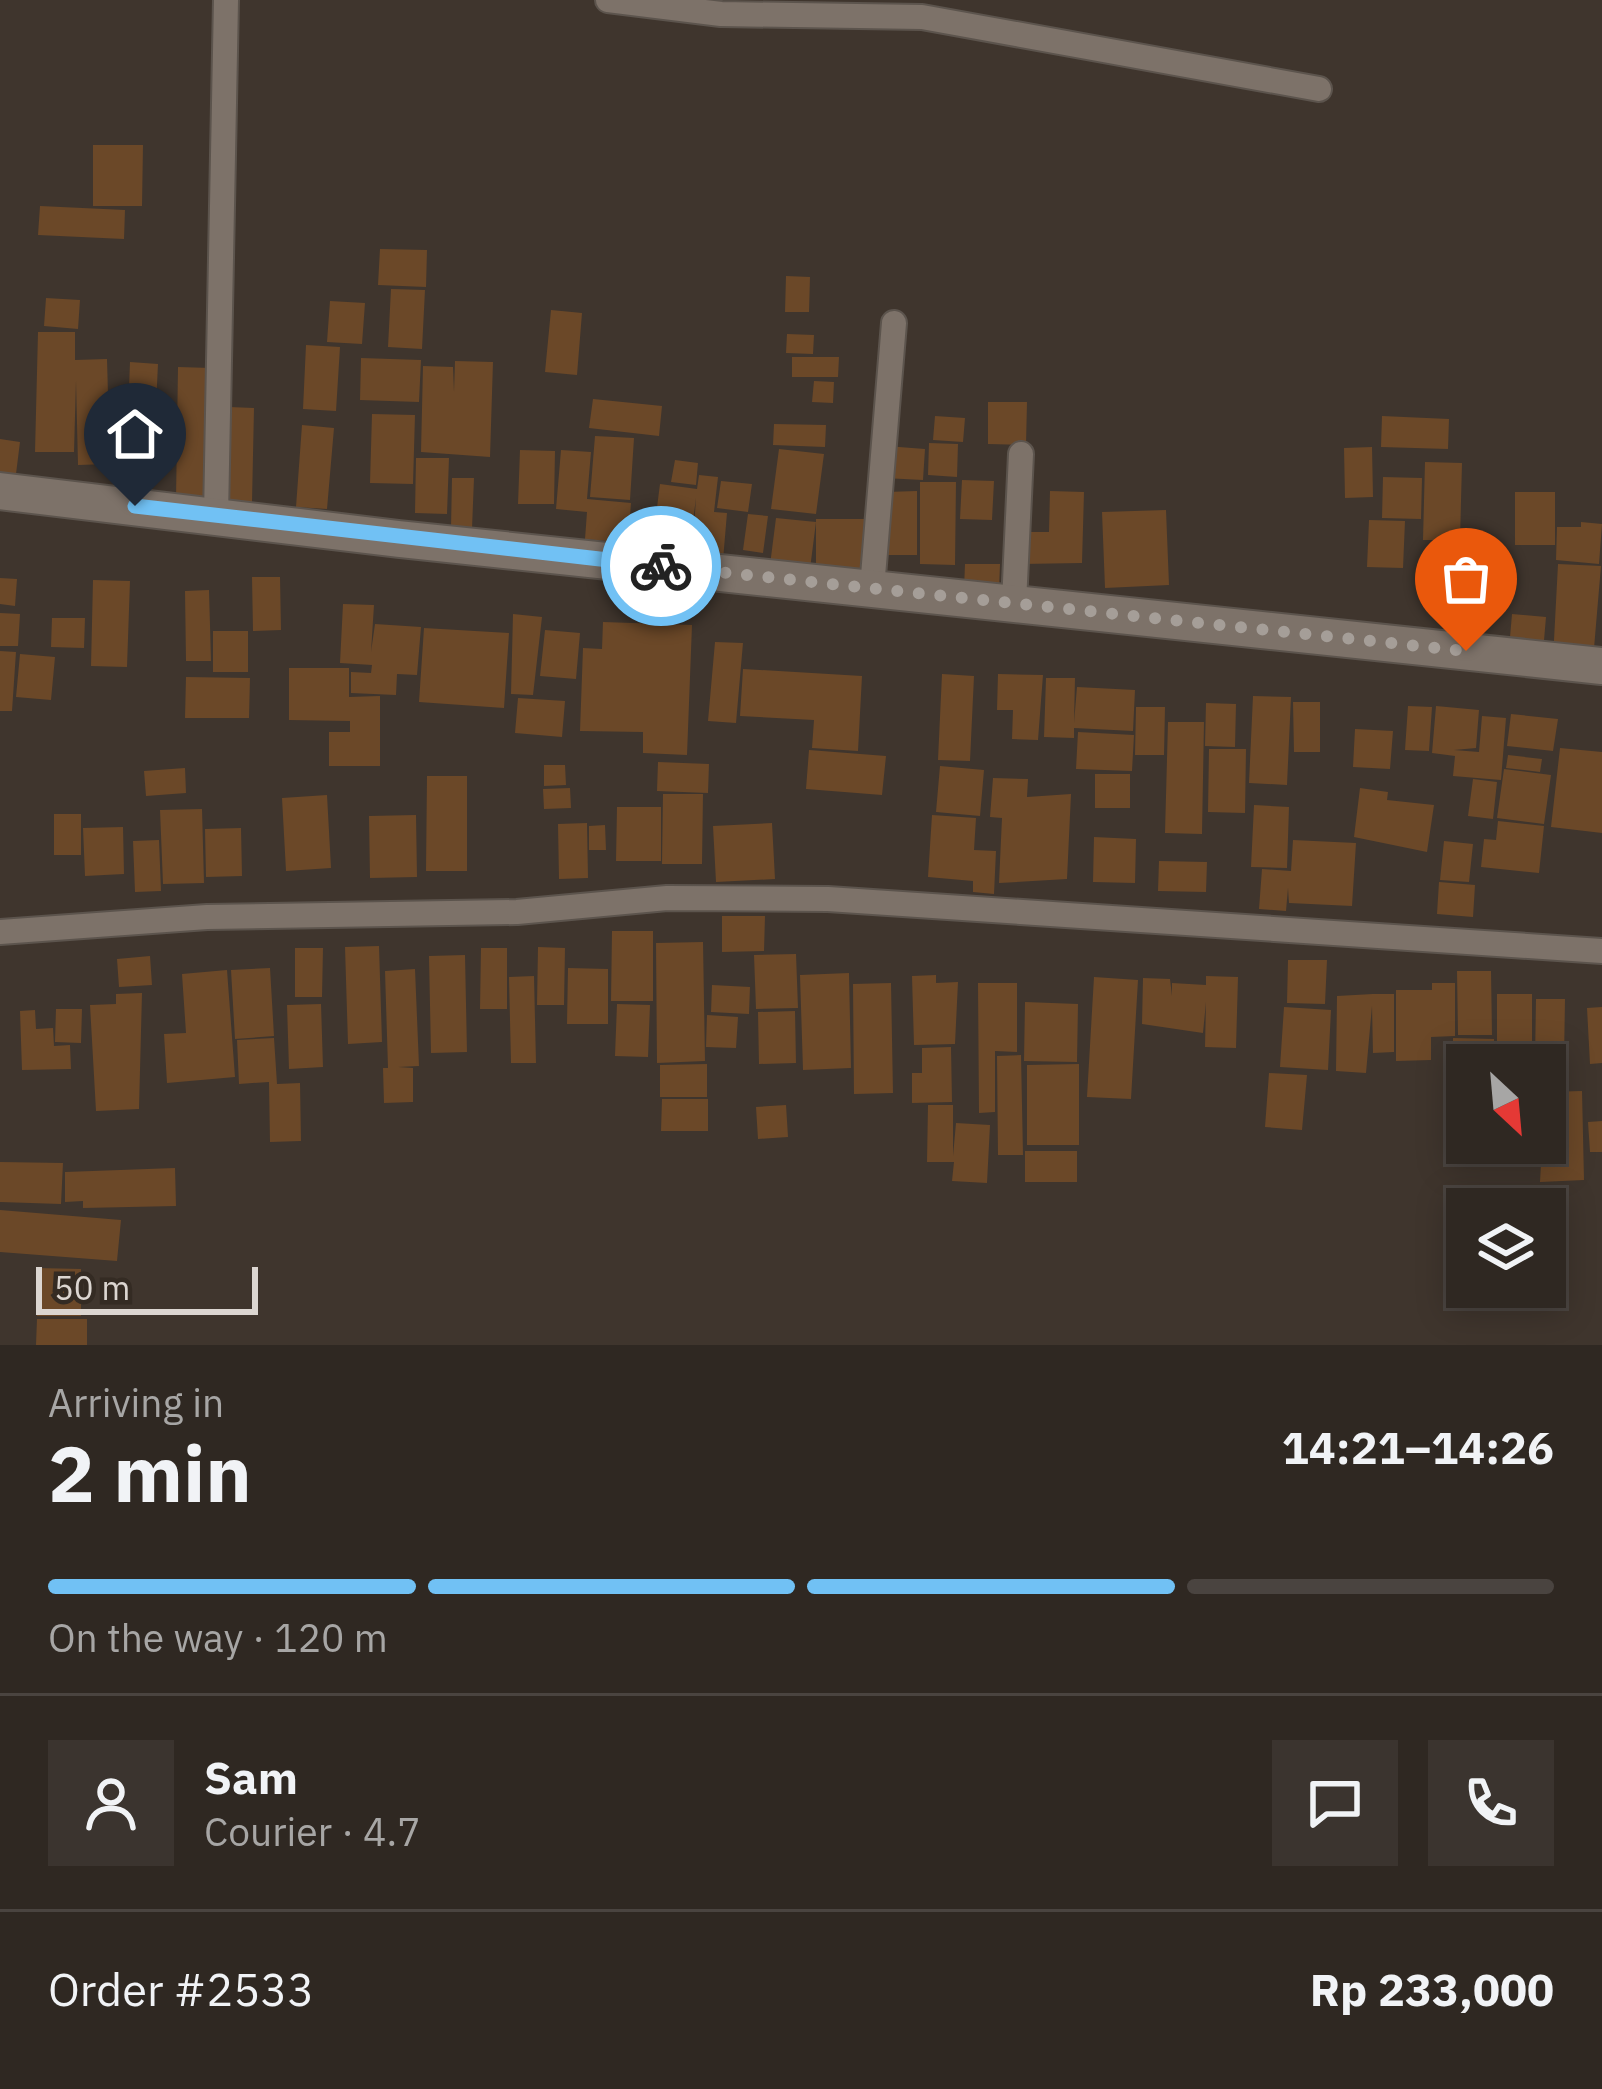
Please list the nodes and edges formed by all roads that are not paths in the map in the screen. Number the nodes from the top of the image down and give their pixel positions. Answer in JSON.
{"nodes":[{"id":1,"x":226,"y":0,"type":"edge"},
{"id":2,"x":608,"y":0,"type":"edge"},
{"id":3,"x":1319,"y":89,"type":"dead end"},
{"id":4,"x":894,"y":322,"type":"dead end"},
{"id":5,"x":1021,"y":454,"type":"dead end"},
{"id":6,"x":0,"y":491,"type":"edge"},
{"id":7,"x":216,"y":516,"type":"junction"},
{"id":8,"x":872,"y":588,"type":"junction"},
{"id":9,"x":1015,"y":603,"type":"junction"},
{"id":10,"x":1602,"y":665,"type":"edge"},
{"id":11,"x":0,"y":932,"type":"edge"},
{"id":12,"x":1602,"y":951,"type":"edge"}],
"edges":[{"from":1,"to":7,"type":"street"},
{"from":2,"to":3,"type":"street"},
{"from":4,"to":8,"type":"street"},
{"from":5,"to":9,"type":"street"},
{"from":6,"to":7,"type":"main road"},
{"from":7,"to":8,"type":"main road"},
{"from":8,"to":9,"type":"main road"},
{"from":9,"to":10,"type":"main road"},
{"from":11,"to":12,"type":"street"}]}
